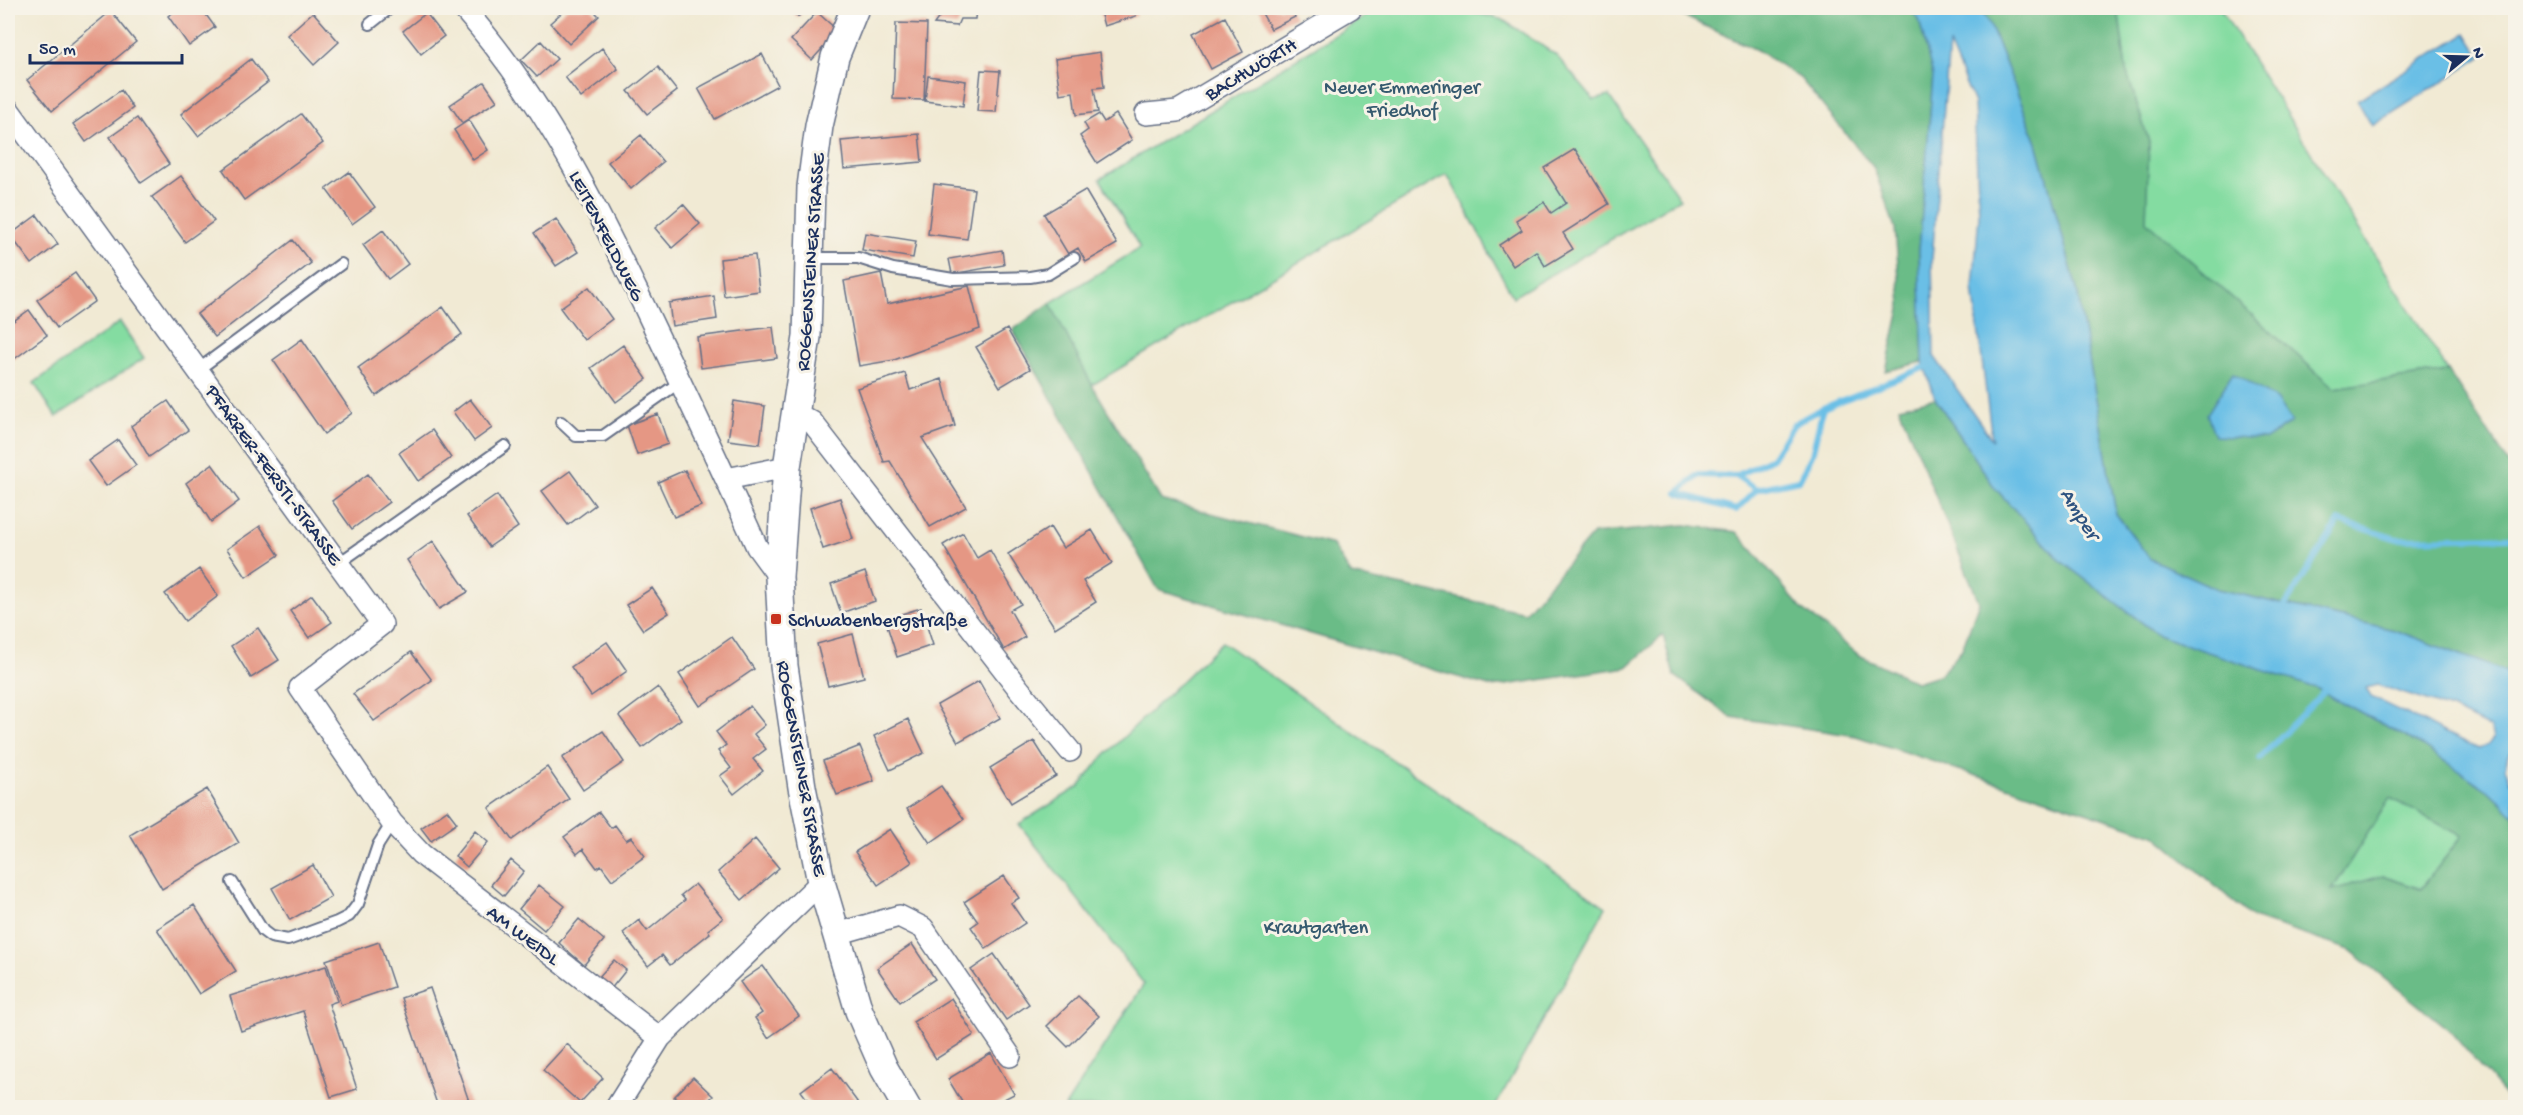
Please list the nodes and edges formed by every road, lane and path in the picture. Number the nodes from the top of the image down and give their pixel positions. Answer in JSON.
{"nodes":[{"id":1,"x":390,"y":8,"type":"edge"},
{"id":2,"x":463,"y":8,"type":"edge"},
{"id":3,"x":855,"y":8,"type":"edge"},
{"id":4,"x":1351,"y":8,"type":"edge"},
{"id":5,"x":370,"y":24,"type":"dead end"},
{"id":6,"x":8,"y":109,"type":"edge"},
{"id":7,"x":1146,"y":114,"type":"dead end"},
{"id":8,"x":808,"y":258,"type":"junction"},
{"id":9,"x":1074,"y":258,"type":"dead end"},
{"id":10,"x":341,"y":264,"type":"dead end"},
{"id":11,"x":199,"y":369,"type":"junction"},
{"id":12,"x":680,"y":382,"type":"junction"},
{"id":13,"x":795,"y":413,"type":"junction"},
{"id":14,"x":561,"y":422,"type":"dead end"},
{"id":15,"x":505,"y":446,"type":"dead end"},
{"id":16,"x":787,"y":467,"type":"junction"},
{"id":17,"x":726,"y":479,"type":"junction"},
{"id":18,"x":339,"y":563,"type":"junction"},
{"id":19,"x":779,"y":577,"type":"junction"},
{"id":20,"x":1070,"y":750,"type":"dead end"},
{"id":21,"x":392,"y":824,"type":"junction"},
{"id":22,"x":232,"y":882,"type":"dead end"},
{"id":23,"x":821,"y":882,"type":"junction"},
{"id":24,"x":837,"y":934,"type":"junction"},
{"id":25,"x":660,"y":1038,"type":"junction"},
{"id":26,"x":1010,"y":1056,"type":"dead end"},
{"id":27,"x":616,"y":1107,"type":"edge"},
{"id":28,"x":907,"y":1107,"type":"edge"}],
"edges":[{"from":1,"to":5,"type":"lane"},
{"from":2,"to":12,"type":"street","name":"LEITENFELDWEG"},
{"from":3,"to":8,"type":"street","name":"ROGGENSTEINER STRASSE"},
{"from":4,"to":7,"type":"street","name":"BACHWÖRTH"},
{"from":6,"to":11,"type":"street","name":"PFARRER-FERSTL-STRASSE"},
{"from":8,"to":9,"type":"lane"},
{"from":8,"to":13,"type":"street","name":"ROGGENSTEINER STRASSE"},
{"from":10,"to":11,"type":"lane"},
{"from":11,"to":18,"type":"street","name":"PFARRER-FERSTL-STRASSE"},
{"from":12,"to":14,"type":"lane"},
{"from":12,"to":17,"type":"street","name":"LEITENFELDWEG"},
{"from":13,"to":16,"type":"street","name":"ROGGENSTEINER STRASSE"},
{"from":13,"to":20,"type":"street"},
{"from":15,"to":18,"type":"lane"},
{"from":16,"to":17,"type":"street"},
{"from":16,"to":19,"type":"street","name":"ROGGENSTEINER STRASSE"},
{"from":17,"to":19,"type":"street","name":"LEITENFELDWEG"},
{"from":18,"to":21,"type":"street","name":"PFARRER-FERSTL-STRASSE"},
{"from":19,"to":23,"type":"street","name":"ROGGENSTEINER STRASSE"},
{"from":21,"to":22,"type":"lane"},
{"from":21,"to":25,"type":"street","name":"AM WEIDL"},
{"from":23,"to":24,"type":"street","name":"ROGGENSTEINER STRASSE"},
{"from":23,"to":25,"type":"street"},
{"from":24,"to":26,"type":"street"},
{"from":24,"to":28,"type":"street","name":"ROGGENSTEINER STRASSE"},
{"from":25,"to":27,"type":"street"}]}
